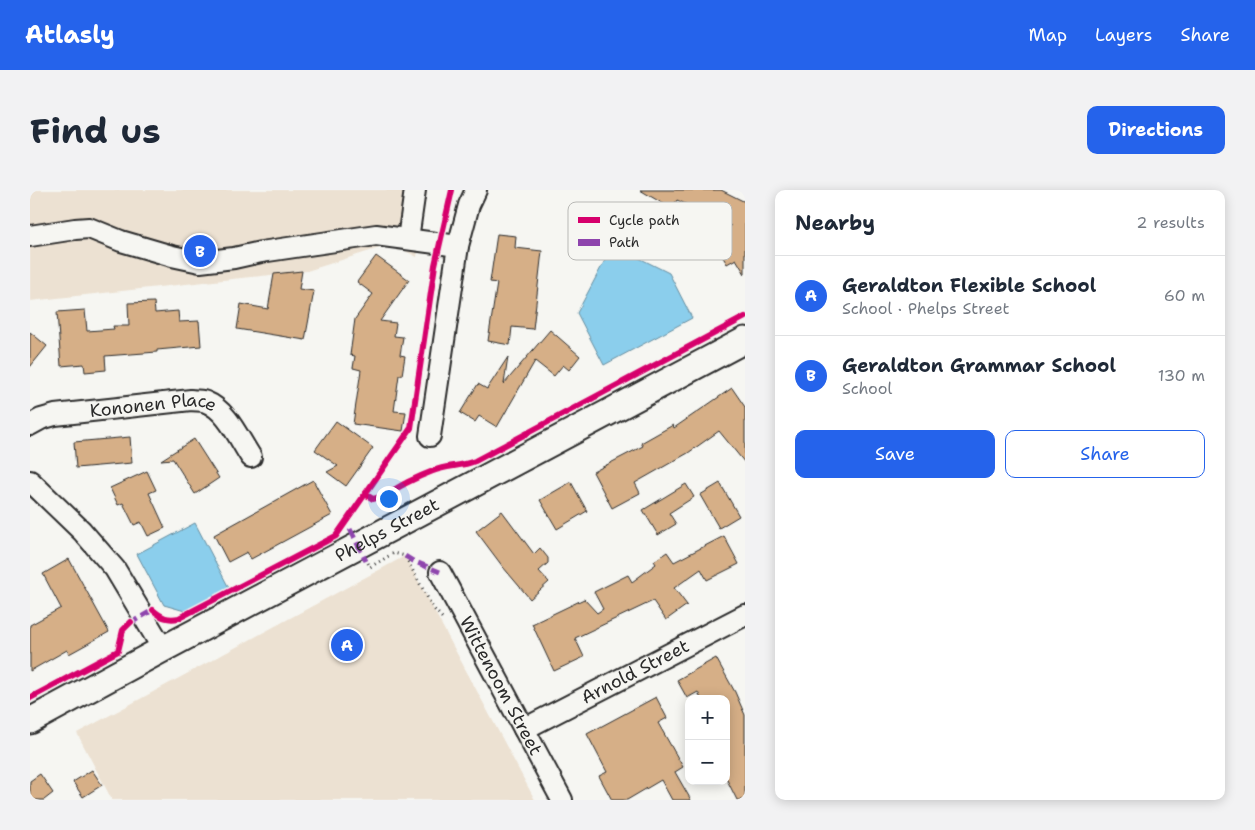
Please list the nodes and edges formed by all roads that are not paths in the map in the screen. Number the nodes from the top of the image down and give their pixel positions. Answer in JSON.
{"nodes":[{"id":1,"x":415,"y":190,"type":"edge"},
{"id":2,"x":476,"y":190,"type":"edge"},
{"id":3,"x":30,"y":236,"type":"edge"},
{"id":4,"x":408,"y":239,"type":"junction"},
{"id":5,"x":458,"y":246,"type":"junction"},
{"id":6,"x":745,"y":340,"type":"edge"},
{"id":7,"x":30,"y":425,"type":"edge"},
{"id":8,"x":430,"y":436,"type":"dead end"},
{"id":9,"x":251,"y":457,"type":"dead end"},
{"id":10,"x":30,"y":481,"type":"edge"},
{"id":11,"x":440,"y":572,"type":"dead end"},
{"id":12,"x":744,"y":618,"type":"edge"},
{"id":13,"x":162,"y":649,"type":"junction"},
{"id":14,"x":69,"y":700,"type":"junction"},
{"id":15,"x":30,"y":710,"type":"edge"},
{"id":16,"x":30,"y":721,"type":"edge"},
{"id":17,"x":524,"y":729,"type":"junction"},
{"id":18,"x":562,"y":800,"type":"edge"}],
"edges":[{"from":1,"to":4,"type":"street"},
{"from":2,"to":5,"type":"street"},
{"from":3,"to":4,"type":"street"},
{"from":4,"to":5,"type":"street"},
{"from":5,"to":8,"type":"street"},
{"from":6,"to":13,"type":"main road","name":"Phelps Street"},
{"from":7,"to":9,"type":"street","name":"Kononen Place"},
{"from":10,"to":13,"type":"street"},
{"from":11,"to":17,"type":"street","name":"Wittenoom Street"},
{"from":12,"to":17,"type":"street","name":"Arnold Street"},
{"from":13,"to":14,"type":"main road","name":"Phelps Street"},
{"from":14,"to":15,"type":"main road"},
{"from":14,"to":16,"type":"main road","name":"Phelps Street"},
{"from":17,"to":18,"type":"street","name":"Wittenoom Street"}]}
